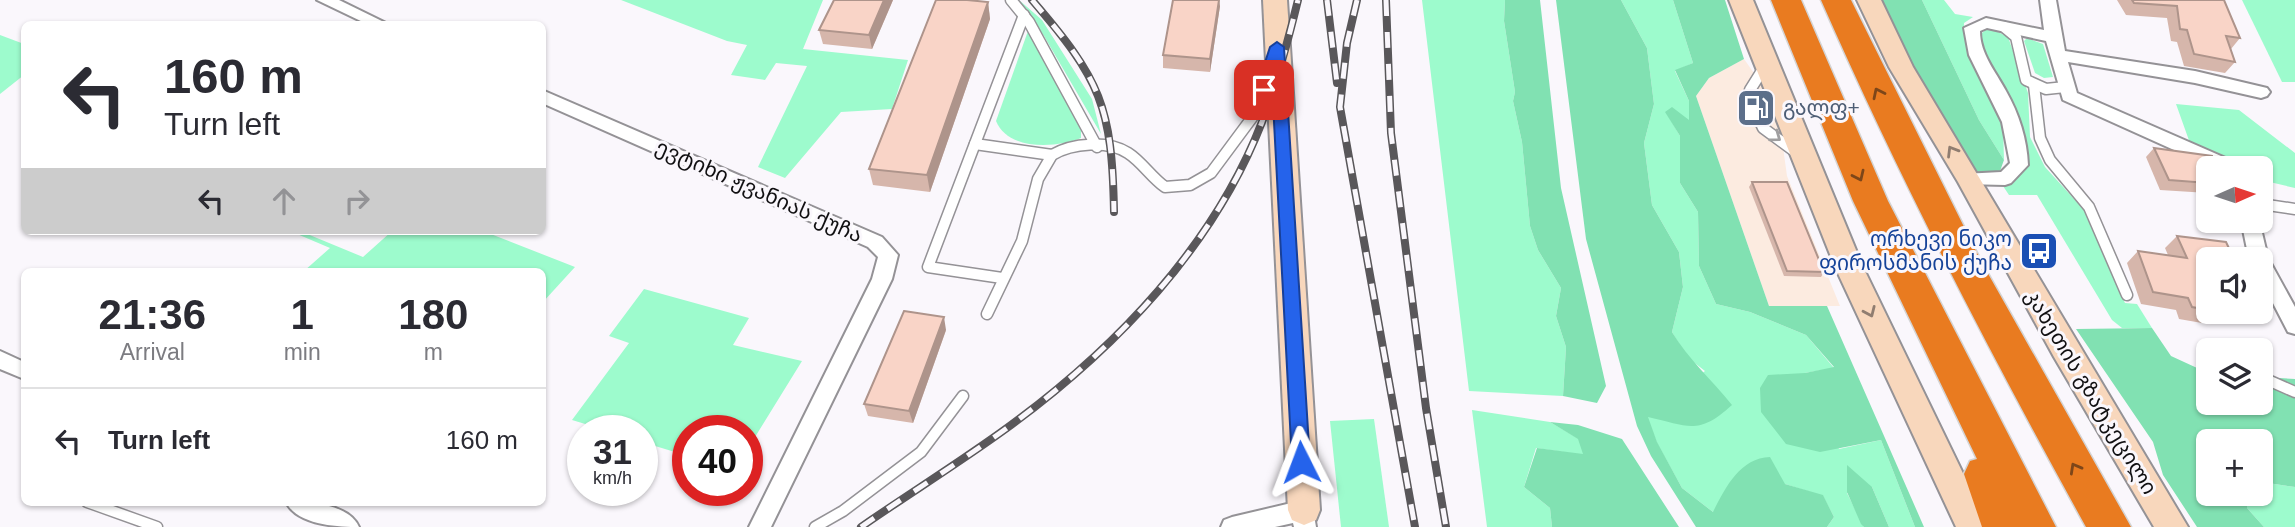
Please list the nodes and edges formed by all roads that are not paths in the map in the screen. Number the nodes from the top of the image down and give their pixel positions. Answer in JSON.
{"nodes":[{"id":1,"x":325,"y":0,"type":"edge"},
{"id":2,"x":1011,"y":0,"type":"edge"},
{"id":3,"x":1275,"y":0,"type":"edge"},
{"id":4,"x":1741,"y":0,"type":"edge"},
{"id":5,"x":1786,"y":0,"type":"edge"},
{"id":6,"x":1836,"y":0,"type":"edge"},
{"id":7,"x":1870,"y":0,"type":"edge"},
{"id":8,"x":2048,"y":0,"type":"edge"},
{"id":9,"x":1024,"y":15,"type":"junction"},
{"id":10,"x":373,"y":21,"type":"edge"},
{"id":11,"x":2001,"y":24,"type":"junction"},
{"id":12,"x":2053,"y":37,"type":"junction"},
{"id":13,"x":1277,"y":47,"type":"junction"},
{"id":14,"x":2057,"y":55,"type":"junction"},
{"id":15,"x":1765,"y":65,"type":"junction"},
{"id":16,"x":2034,"y":85,"type":"junction"},
{"id":17,"x":2065,"y":88,"type":"junction"},
{"id":18,"x":2261,"y":92,"type":"dead end"},
{"id":19,"x":546,"y":98,"type":"edge"},
{"id":20,"x":975,"y":144,"type":"junction"},
{"id":21,"x":1097,"y":146,"type":"junction"},
{"id":22,"x":1052,"y":155,"type":"junction"},
{"id":23,"x":2204,"y":156,"type":"edge"},
{"id":24,"x":1802,"y":157,"type":"junction"},
{"id":25,"x":1969,"y":179,"type":"junction"},
{"id":26,"x":2273,"y":206,"type":"edge"},
{"id":27,"x":2295,"y":209,"type":"edge"},
{"id":28,"x":1002,"y":278,"type":"junction"},
{"id":29,"x":2273,"y":285,"type":"edge"},
{"id":30,"x":2127,"y":295,"type":"dead end"},
{"id":31,"x":988,"y":314,"type":"dead end"},
{"id":32,"x":2295,"y":326,"type":"edge"},
{"id":33,"x":1939,"y":344,"type":"junction"},
{"id":34,"x":0,"y":359,"type":"edge"},
{"id":35,"x":21,"y":370,"type":"edge"},
{"id":36,"x":2273,"y":382,"type":"edge"},
{"id":37,"x":2295,"y":392,"type":"edge"},
{"id":38,"x":963,"y":396,"type":"dead end"},
{"id":39,"x":99,"y":506,"type":"edge"},
{"id":40,"x":305,"y":506,"type":"edge"},
{"id":41,"x":1305,"y":519,"type":"edge"},
{"id":42,"x":157,"y":527,"type":"edge"},
{"id":43,"x":348,"y":527,"type":"edge"},
{"id":44,"x":761,"y":527,"type":"edge"},
{"id":45,"x":815,"y":527,"type":"edge"},
{"id":46,"x":1232,"y":527,"type":"edge"},
{"id":47,"x":1973,"y":527,"type":"edge"},
{"id":48,"x":2004,"y":527,"type":"edge"},
{"id":49,"x":2034,"y":527,"type":"edge"},
{"id":50,"x":2109,"y":527,"type":"edge"},
{"id":51,"x":2172,"y":527,"type":"edge"}],
"edges":[{"from":1,"to":10,"type":"street"},
{"from":2,"to":9,"type":"lane"},
{"from":3,"to":13,"type":"street"},
{"from":4,"to":15,"type":"street"},
{"from":5,"to":33,"type":"highway","one_way":true},
{"from":50,"to":6,"type":"highway","one_way":true},
{"from":25,"to":7,"type":"street","name":"კახეთის გზატკეცილი","one_way":true},
{"from":8,"to":12,"type":"street"},
{"from":9,"to":20,"type":"lane"},
{"from":9,"to":21,"type":"lane"},
{"from":11,"to":12,"type":"street"},
{"from":11,"to":16,"type":"lane"},
{"from":11,"to":25,"type":"street"},
{"from":12,"to":14,"type":"street"},
{"from":13,"to":21,"type":"lane"},
{"from":13,"to":41,"type":"street"},
{"from":14,"to":17,"type":"street"},
{"from":14,"to":18,"type":"street"},
{"from":15,"to":24,"type":"street"},
{"from":15,"to":24,"type":"lane","one_way":true},
{"from":16,"to":17,"type":"lane"},
{"from":16,"to":30,"type":"lane"},
{"from":17,"to":23,"type":"street"},
{"from":19,"to":44,"type":"street","name":"ევტიხი ჟვანიას ქუჩა"},
{"from":20,"to":22,"type":"lane"},
{"from":20,"to":28,"type":"lane"},
{"from":21,"to":22,"type":"lane"},
{"from":22,"to":28,"type":"lane"},
{"from":24,"to":47,"type":"street","one_way":true},
{"from":25,"to":51,"type":"street","name":"კახეთის გზატკეცილი"},
{"from":26,"to":27,"type":"lane"},
{"from":28,"to":31,"type":"lane"},
{"from":29,"to":32,"type":"street"},
{"from":33,"to":48,"type":"highway"},
{"from":33,"to":49,"type":"highway"},
{"from":34,"to":35,"type":"street"},
{"from":36,"to":37,"type":"lane"},
{"from":38,"to":45,"type":"lane"},
{"from":39,"to":42,"type":"lane"},
{"from":40,"to":43,"type":"street"},
{"from":41,"to":46,"type":"street"}]}
